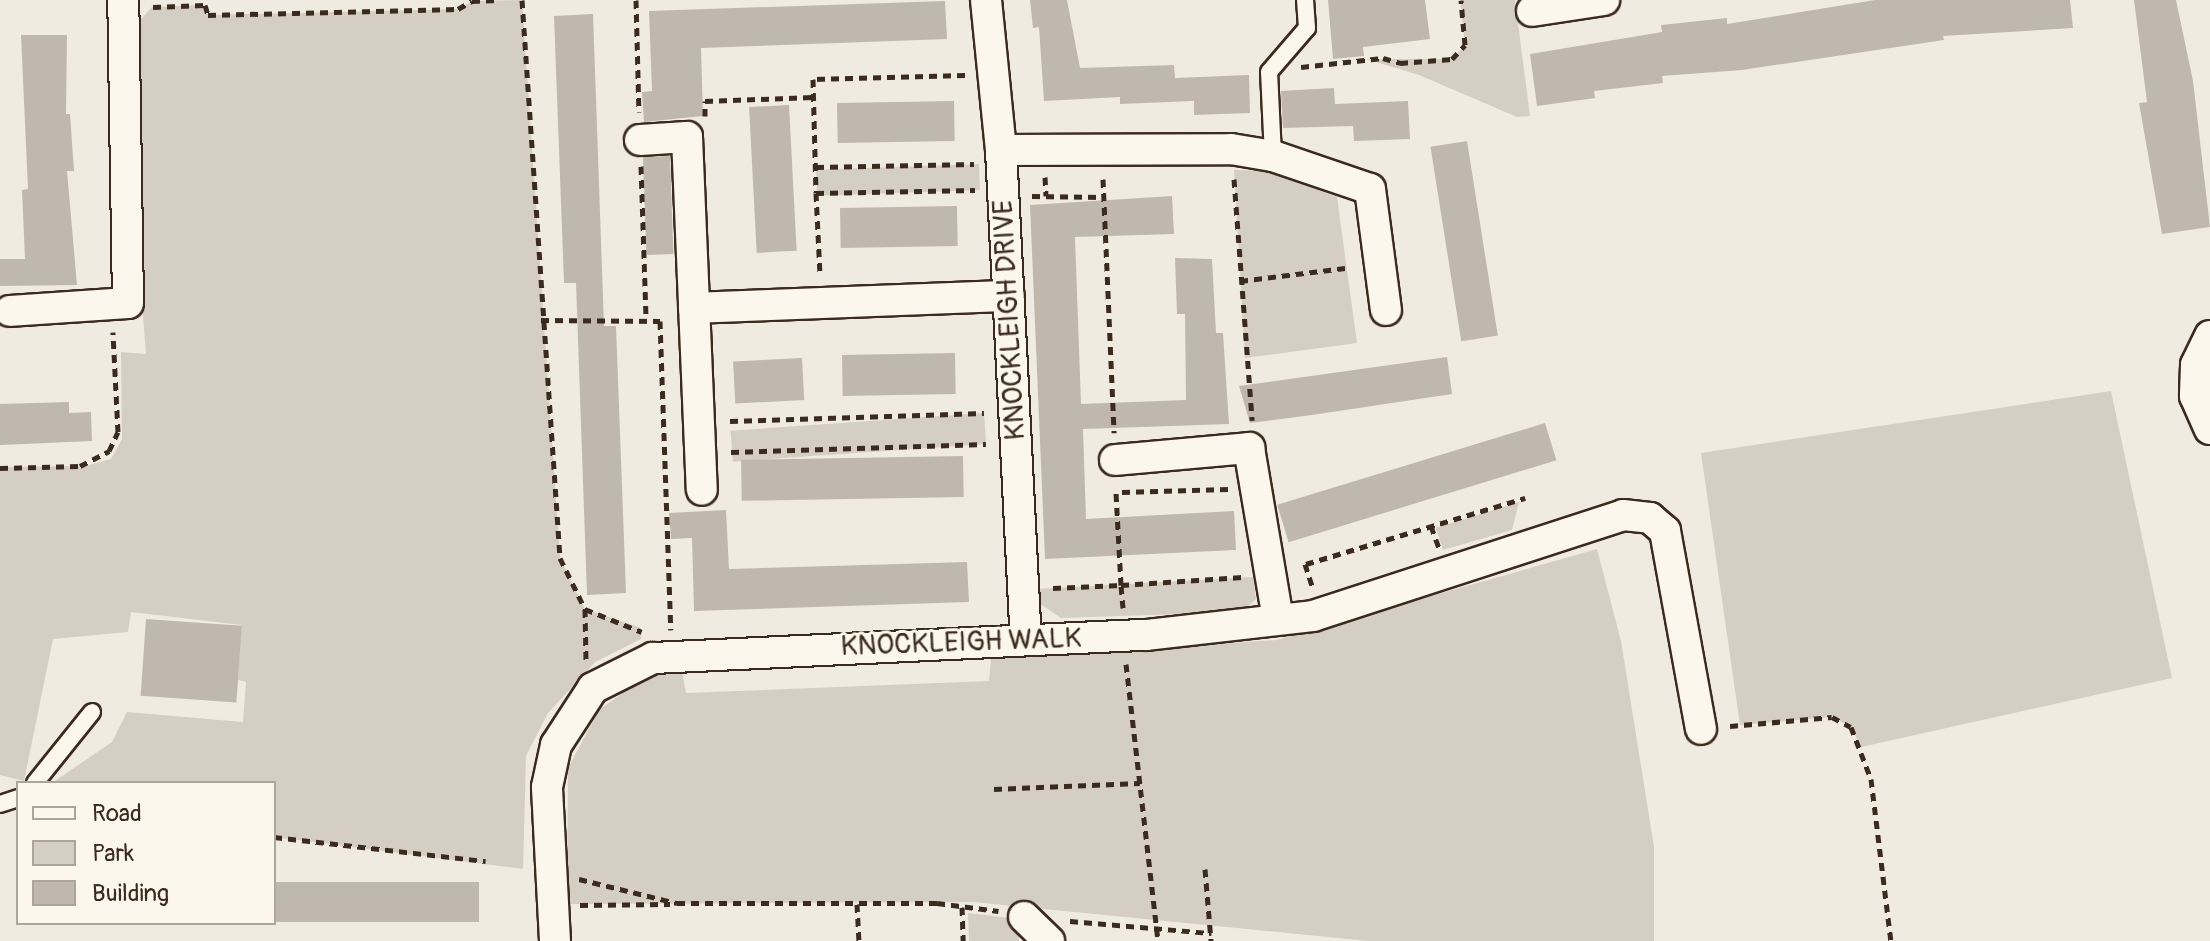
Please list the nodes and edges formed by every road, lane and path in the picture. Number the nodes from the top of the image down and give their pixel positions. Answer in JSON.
{"nodes":[{"id":1,"x":498,"y":0,"type":"edge"},
{"id":2,"x":522,"y":0,"type":"edge"},
{"id":3,"x":986,"y":0,"type":"edge"},
{"id":4,"x":1305,"y":0,"type":"edge"},
{"id":5,"x":1461,"y":0,"type":"edge"},
{"id":6,"x":1604,"y":0,"type":"edge"},
{"id":7,"x":1532,"y":11,"type":"dead end"},
{"id":8,"x":123,"y":12,"type":"edge"},
{"id":9,"x":1269,"y":72,"type":"junction"},
{"id":10,"x":974,"y":75,"type":"dead end"},
{"id":11,"x":813,"y":97,"type":"junction"},
{"id":12,"x":701,"y":122,"type":"dead end"},
{"id":13,"x":640,"y":140,"type":"dead end"},
{"id":14,"x":1273,"y":156,"type":"junction"},
{"id":15,"x":990,"y":157,"type":"junction"},
{"id":16,"x":816,"y":167,"type":"junction"},
{"id":17,"x":1110,"y":170,"type":"dead end"},
{"id":18,"x":1234,"y":170,"type":"dead end"},
{"id":19,"x":980,"y":190,"type":"dead end"},
{"id":20,"x":816,"y":193,"type":"junction"},
{"id":21,"x":1020,"y":196,"type":"dead end"},
{"id":22,"x":1103,"y":197,"type":"junction"},
{"id":23,"x":1345,"y":268,"type":"dead end"},
{"id":24,"x":1240,"y":281,"type":"junction"},
{"id":25,"x":821,"y":290,"type":"dead end"},
{"id":26,"x":1009,"y":296,"type":"junction"},
{"id":27,"x":112,"y":304,"type":"junction"},
{"id":28,"x":694,"y":308,"type":"junction"},
{"id":29,"x":1386,"y":310,"type":"dead end"},
{"id":30,"x":10,"y":311,"type":"dead end"},
{"id":31,"x":541,"y":320,"type":"junction"},
{"id":32,"x":2210,"y":336,"type":"edge"},
{"id":33,"x":984,"y":413,"type":"dead end"},
{"id":34,"x":730,"y":421,"type":"dead end"},
{"id":35,"x":1253,"y":423,"type":"dead end"},
{"id":36,"x":2210,"y":429,"type":"edge"},
{"id":37,"x":986,"y":444,"type":"dead end"},
{"id":38,"x":731,"y":452,"type":"dead end"},
{"id":39,"x":1115,"y":460,"type":"junction"},
{"id":40,"x":0,"y":468,"type":"edge"},
{"id":41,"x":702,"y":490,"type":"dead end"},
{"id":42,"x":1116,"y":492,"type":"junction"},
{"id":43,"x":1241,"y":493,"type":"dead end"},
{"id":44,"x":1525,"y":498,"type":"dead end"},
{"id":45,"x":1431,"y":526,"type":"junction"},
{"id":46,"x":1441,"y":556,"type":"dead end"},
{"id":47,"x":1306,"y":564,"type":"dead end"},
{"id":48,"x":1253,"y":577,"type":"dead end"},
{"id":49,"x":1121,"y":585,"type":"junction"},
{"id":50,"x":1050,"y":588,"type":"dead end"},
{"id":51,"x":585,"y":609,"type":"junction"},
{"id":52,"x":1278,"y":620,"type":"junction"},
{"id":53,"x":1123,"y":627,"type":"junction"},
{"id":54,"x":671,"y":635,"type":"dead end"},
{"id":55,"x":643,"y":638,"type":"dead end"},
{"id":56,"x":1026,"y":640,"type":"junction"},
{"id":57,"x":588,"y":669,"type":"dead end"},
{"id":58,"x":92,"y":712,"type":"dead end"},
{"id":59,"x":1701,"y":729,"type":"joint"},
{"id":60,"x":37,"y":781,"type":"edge"},
{"id":61,"x":1140,"y":783,"type":"junction"},
{"id":62,"x":994,"y":789,"type":"dead end"},
{"id":63,"x":276,"y":837,"type":"edge"},
{"id":64,"x":486,"y":861,"type":"dead end"},
{"id":65,"x":1205,"y":869,"type":"dead end"},
{"id":66,"x":567,"y":876,"type":"dead end"},
{"id":67,"x":677,"y":903,"type":"junction"},
{"id":68,"x":567,"y":904,"type":"dead end"},
{"id":69,"x":857,"y":904,"type":"junction"},
{"id":70,"x":962,"y":907,"type":"junction"},
{"id":71,"x":1024,"y":917,"type":"junction"},
{"id":72,"x":1157,"y":928,"type":"junction"},
{"id":73,"x":1211,"y":933,"type":"junction"},
{"id":74,"x":555,"y":941,"type":"edge"},
{"id":75,"x":859,"y":941,"type":"edge"},
{"id":76,"x":963,"y":941,"type":"edge"},
{"id":77,"x":1049,"y":941,"type":"edge"},
{"id":78,"x":1158,"y":941,"type":"edge"},
{"id":79,"x":1211,"y":941,"type":"edge"},
{"id":80,"x":1891,"y":941,"type":"edge"}],
"edges":[{"from":1,"to":8,"type":"path"},
{"from":2,"to":31,"type":"path"},
{"from":3,"to":15,"type":"street","name":"KNOCKLEIGH DRIVE"},
{"from":4,"to":9,"type":"lane"},
{"from":5,"to":9,"type":"path"},
{"from":6,"to":7,"type":"street"},
{"from":8,"to":27,"type":"street"},
{"from":9,"to":14,"type":"lane"},
{"from":10,"to":11,"type":"path"},
{"from":11,"to":12,"type":"path"},
{"from":11,"to":16,"type":"path"},
{"from":13,"to":28,"type":"street"},
{"from":14,"to":15,"type":"street"},
{"from":14,"to":29,"type":"street"},
{"from":15,"to":16,"type":"path"},
{"from":15,"to":26,"type":"street","name":"KNOCKLEIGH DRIVE"},
{"from":16,"to":20,"type":"path"},
{"from":17,"to":22,"type":"path"},
{"from":18,"to":24,"type":"path"},
{"from":19,"to":20,"type":"path"},
{"from":20,"to":25,"type":"path"},
{"from":21,"to":22,"type":"path"},
{"from":22,"to":39,"type":"path"},
{"from":23,"to":24,"type":"path"},
{"from":24,"to":35,"type":"path"},
{"from":26,"to":28,"type":"street"},
{"from":26,"to":56,"type":"street","name":"KNOCKLEIGH DRIVE"},
{"from":27,"to":30,"type":"street"},
{"from":27,"to":40,"type":"path"},
{"from":28,"to":41,"type":"street"},
{"from":31,"to":51,"type":"path"},
{"from":31,"to":54,"type":"path"},
{"from":32,"to":36,"type":"street"},
{"from":33,"to":34,"type":"path"},
{"from":37,"to":38,"type":"path"},
{"from":39,"to":42,"type":"path"},
{"from":39,"to":52,"type":"street"},
{"from":42,"to":43,"type":"path"},
{"from":42,"to":49,"type":"path"},
{"from":44,"to":45,"type":"path"},
{"from":45,"to":46,"type":"path"},
{"from":45,"to":47,"type":"path"},
{"from":48,"to":49,"type":"path"},
{"from":49,"to":50,"type":"path"},
{"from":49,"to":53,"type":"path"},
{"from":51,"to":55,"type":"path"},
{"from":51,"to":57,"type":"path"},
{"from":52,"to":53,"type":"street","name":"KNOCKLEIGH WALK"},
{"from":52,"to":59,"type":"street","name":"KNOCKLEIGH WALK"},
{"from":53,"to":56,"type":"street","name":"KNOCKLEIGH WALK"},
{"from":53,"to":61,"type":"path"},
{"from":56,"to":74,"type":"street","name":"KNOCKLEIGH WALK"},
{"from":58,"to":60,"type":"lane"},
{"from":59,"to":80,"type":"path"},
{"from":61,"to":62,"type":"path"},
{"from":61,"to":72,"type":"path"},
{"from":63,"to":64,"type":"path"},
{"from":65,"to":73,"type":"path"},
{"from":66,"to":67,"type":"path"},
{"from":67,"to":68,"type":"path"},
{"from":67,"to":69,"type":"path"},
{"from":69,"to":70,"type":"path"},
{"from":69,"to":75,"type":"path"},
{"from":70,"to":71,"type":"path"},
{"from":70,"to":76,"type":"path"},
{"from":71,"to":72,"type":"path"},
{"from":71,"to":77,"type":"street"},
{"from":72,"to":73,"type":"path"},
{"from":72,"to":78,"type":"path"},
{"from":73,"to":79,"type":"path"}]}
